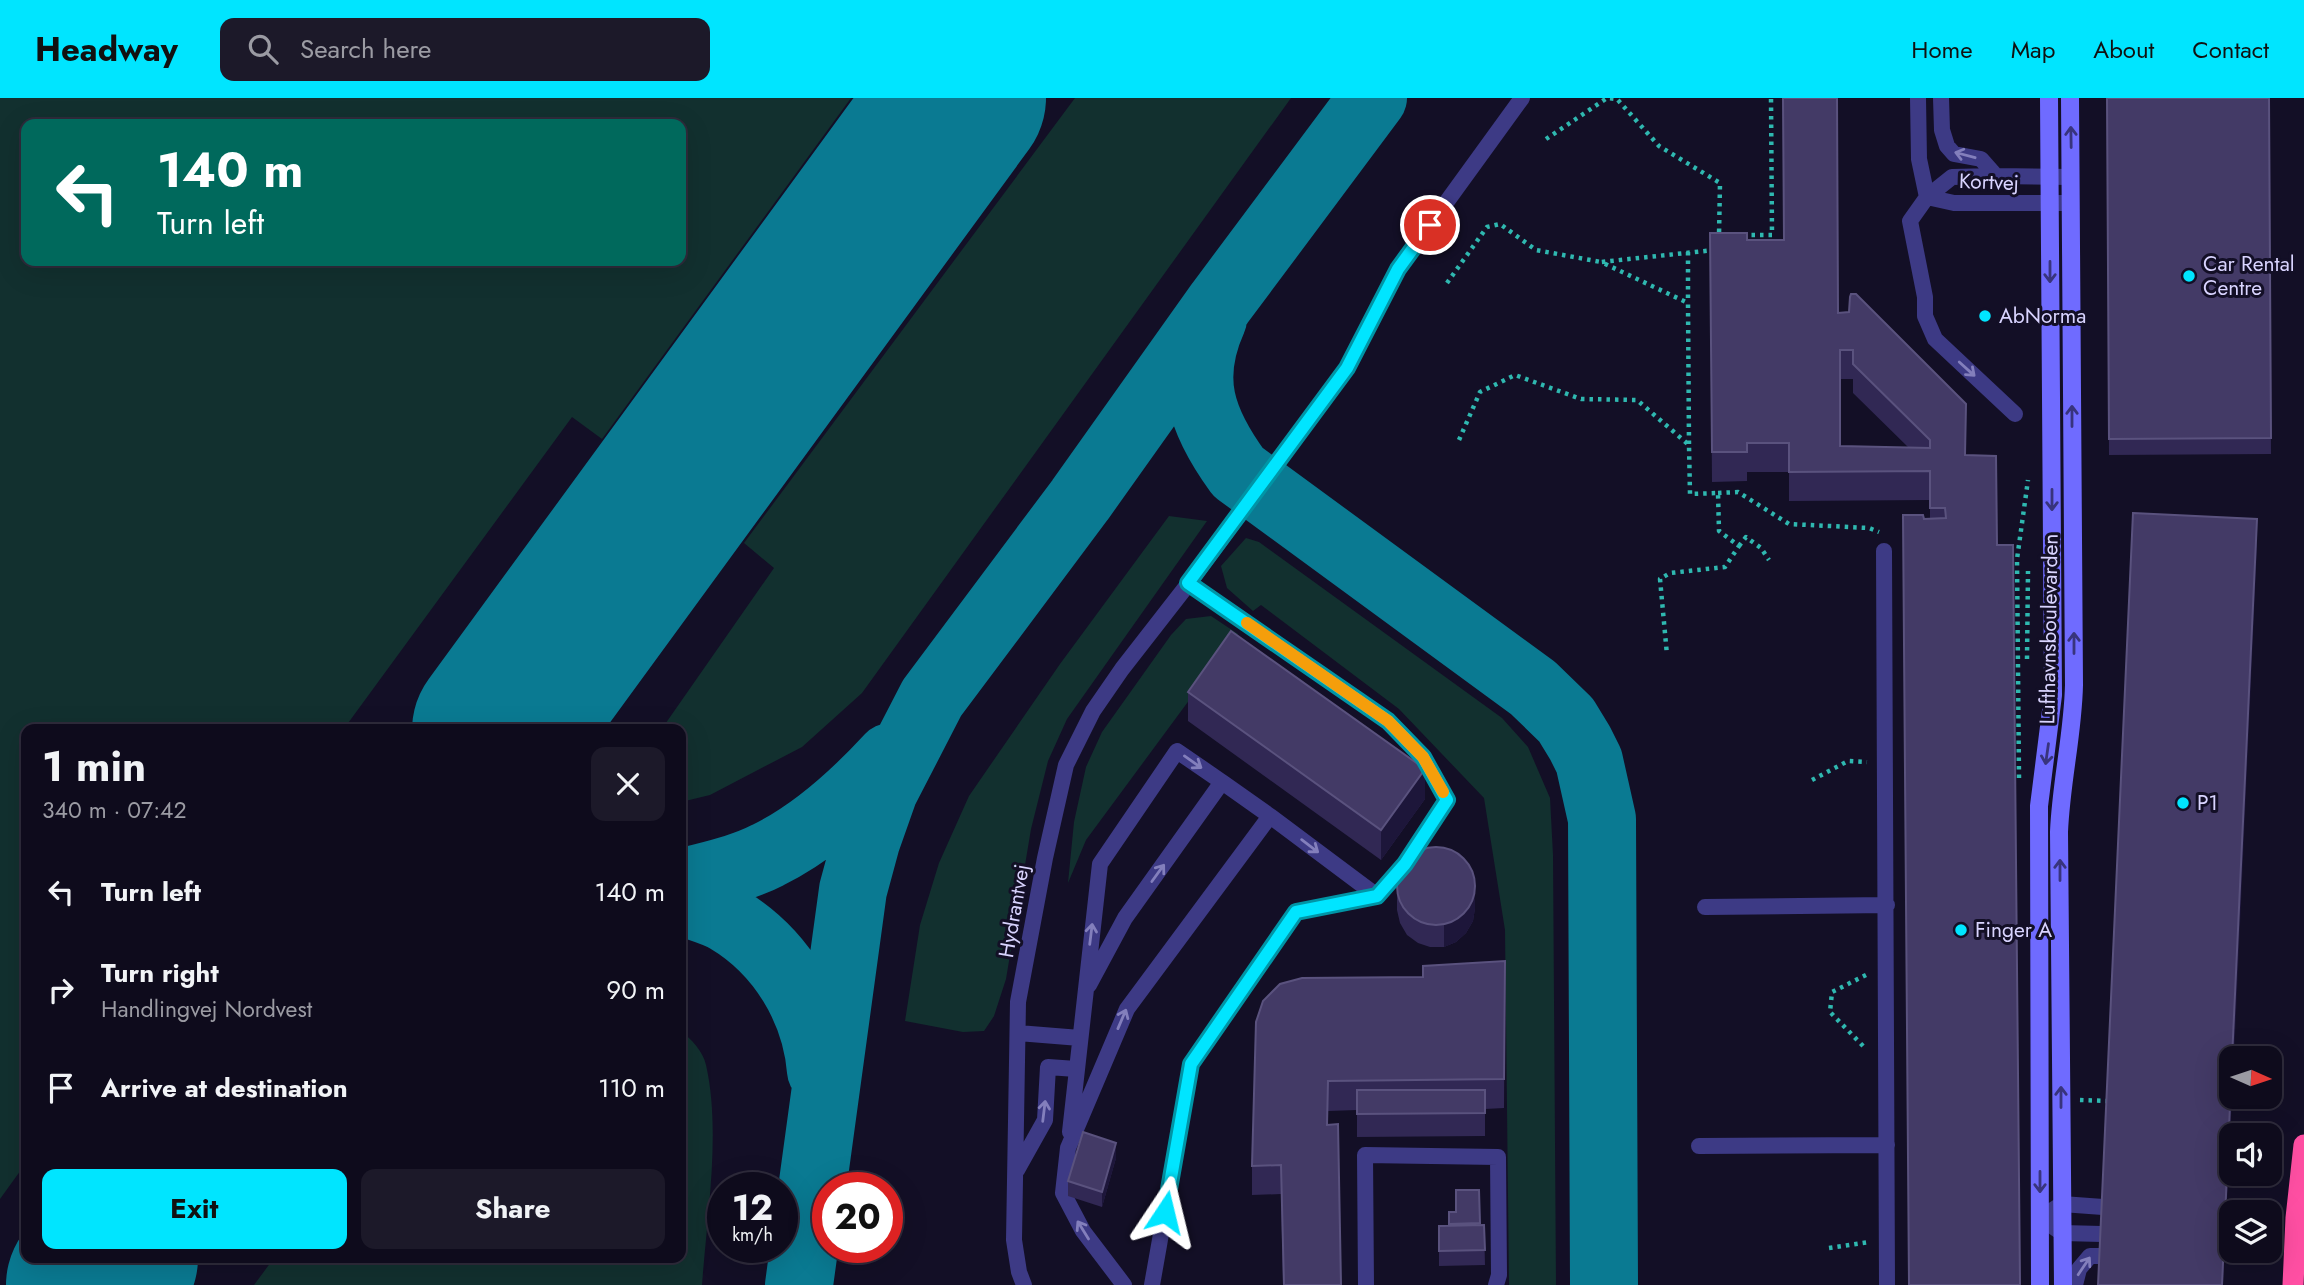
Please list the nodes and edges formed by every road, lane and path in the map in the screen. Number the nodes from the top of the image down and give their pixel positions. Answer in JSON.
{"nodes":[{"id":1,"x":1522,"y":98,"type":"edge"},
{"id":2,"x":1771,"y":98,"type":"edge"},
{"id":3,"x":1918,"y":98,"type":"edge"},
{"id":4,"x":1941,"y":98,"type":"edge"},
{"id":5,"x":2049,"y":98,"type":"edge"},
{"id":6,"x":2070,"y":98,"type":"edge"},
{"id":7,"x":1546,"y":139,"type":"dead end"},
{"id":8,"x":1996,"y":176,"type":"junction"},
{"id":9,"x":2049,"y":177,"type":"junction"},
{"id":10,"x":2071,"y":177,"type":"junction"},
{"id":11,"x":1927,"y":198,"type":"junction"},
{"id":12,"x":2071,"y":203,"type":"junction"},
{"id":13,"x":2050,"y":204,"type":"junction"},
{"id":14,"x":1719,"y":236,"type":"junction"},
{"id":15,"x":1688,"y":252,"type":"junction"},
{"id":16,"x":1601,"y":262,"type":"junction"},
{"id":17,"x":1447,"y":284,"type":"dead end"},
{"id":18,"x":1688,"y":303,"type":"junction"},
{"id":19,"x":2015,"y":414,"type":"dead end"},
{"id":20,"x":1459,"y":440,"type":"dead end"},
{"id":21,"x":1689,"y":445,"type":"junction"},
{"id":22,"x":2030,"y":473,"type":"dead end"},
{"id":23,"x":1739,"y":546,"type":"junction"},
{"id":24,"x":1884,"y":551,"type":"dead end"},
{"id":25,"x":1769,"y":560,"type":"dead end"},
{"id":26,"x":1188,"y":583,"type":"junction"},
{"id":27,"x":1667,"y":655,"type":"dead end"},
{"id":28,"x":1886,"y":762,"type":"junction"},
{"id":29,"x":2019,"y":779,"type":"dead end"},
{"id":30,"x":1812,"y":780,"type":"dead end"},
{"id":31,"x":1222,"y":782,"type":"junction"},
{"id":32,"x":1270,"y":816,"type":"junction"},
{"id":33,"x":1377,"y":896,"type":"junction"},
{"id":34,"x":1887,"y":905,"type":"junction"},
{"id":35,"x":1706,"y":907,"type":"dead end"},
{"id":36,"x":1887,"y":969,"type":"junction"},
{"id":37,"x":1084,"y":994,"type":"junction"},
{"id":38,"x":1018,"y":1033,"type":"junction"},
{"id":39,"x":1080,"y":1038,"type":"junction"},
{"id":40,"x":1887,"y":1063,"type":"junction"},
{"id":41,"x":1076,"y":1069,"type":"junction"},
{"id":42,"x":1887,"y":1145,"type":"junction"},
{"id":43,"x":2304,"y":1145,"type":"edge"},
{"id":44,"x":1699,"y":1146,"type":"dead end"},
{"id":45,"x":1068,"y":1148,"type":"junction"},
{"id":46,"x":1016,"y":1172,"type":"junction"},
{"id":47,"x":2062,"y":1204,"type":"junction"},
{"id":48,"x":2103,"y":1207,"type":"edge"},
{"id":49,"x":2039,"y":1218,"type":"junction"},
{"id":50,"x":2062,"y":1233,"type":"junction"},
{"id":51,"x":2102,"y":1234,"type":"edge"},
{"id":52,"x":2101,"y":1256,"type":"edge"},
{"id":53,"x":1024,"y":1285,"type":"edge"},
{"id":54,"x":1124,"y":1285,"type":"edge"},
{"id":55,"x":1152,"y":1285,"type":"edge"},
{"id":56,"x":1366,"y":1285,"type":"edge"},
{"id":57,"x":1496,"y":1285,"type":"edge"},
{"id":58,"x":1887,"y":1285,"type":"edge"},
{"id":59,"x":2040,"y":1285,"type":"edge"},
{"id":60,"x":2063,"y":1285,"type":"edge"},
{"id":61,"x":2075,"y":1285,"type":"edge"},
{"id":62,"x":2293,"y":1285,"type":"edge"}],
"edges":[{"from":1,"to":26,"type":"lane","name":"Hydrantvej"},
{"from":2,"to":14,"type":"path"},
{"from":3,"to":11,"type":"lane"},
{"from":8,"to":4,"type":"lane","one_way":true},
{"from":5,"to":9,"type":"street","name":"Lufthavnsboulevarden"},
{"from":10,"to":6,"type":"street","name":"Lufthavnsboulevarden","one_way":true},
{"from":7,"to":14,"type":"path"},
{"from":8,"to":9,"type":"lane"},
{"from":8,"to":11,"type":"lane"},
{"from":9,"to":10,"type":"lane"},
{"from":9,"to":13,"type":"street","name":"Lufthavnsboulevarden"},
{"from":10,"to":12,"type":"street","name":"Lufthavnsboulevarden"},
{"from":11,"to":13,"type":"lane","name":"Kortvej"},
{"from":11,"to":19,"type":"lane","one_way":true},
{"from":12,"to":13,"type":"lane","name":"Kortvej"},
{"from":47,"to":12,"type":"street","name":"Lufthavnsboulevarden","one_way":true},
{"from":13,"to":49,"type":"street","name":"Lufthavnsboulevarden","one_way":true},
{"from":14,"to":15,"type":"path"},
{"from":15,"to":16,"type":"path"},
{"from":15,"to":18,"type":"path"},
{"from":16,"to":17,"type":"path"},
{"from":16,"to":18,"type":"path"},
{"from":18,"to":21,"type":"path"},
{"from":20,"to":21,"type":"path"},
{"from":21,"to":23,"type":"path"},
{"from":22,"to":29,"type":"path"},
{"from":23,"to":25,"type":"path"},
{"from":23,"to":27,"type":"path"},
{"from":24,"to":28,"type":"lane"},
{"from":26,"to":33,"type":"lane"},
{"from":26,"to":38,"type":"lane","name":"Hydrantvej"},
{"from":28,"to":30,"type":"path"},
{"from":28,"to":34,"type":"lane"},
{"from":31,"to":32,"type":"lane"},
{"from":37,"to":31,"type":"lane","one_way":true},
{"from":37,"to":31,"type":"lane","one_way":true},
{"from":32,"to":33,"type":"lane","one_way":true},
{"from":45,"to":32,"type":"lane","one_way":true},
{"from":33,"to":55,"type":"lane"},
{"from":34,"to":35,"type":"lane"},
{"from":34,"to":36,"type":"lane"},
{"from":36,"to":40,"type":"lane"},
{"from":36,"to":40,"type":"path"},
{"from":37,"to":39,"type":"lane"},
{"from":38,"to":39,"type":"lane"},
{"from":38,"to":46,"type":"lane","name":"Hydrantvej"},
{"from":39,"to":41,"type":"lane"},
{"from":40,"to":42,"type":"lane"},
{"from":41,"to":45,"type":"lane"},
{"from":46,"to":41,"type":"lane","one_way":true},
{"from":42,"to":44,"type":"lane"},
{"from":42,"to":58,"type":"lane"},
{"from":43,"to":62,"type":"highway"},
{"from":54,"to":45,"type":"lane","one_way":true},
{"from":46,"to":53,"type":"lane","name":"Hydrantvej"},
{"from":47,"to":48,"type":"lane"},
{"from":47,"to":49,"type":"lane"},
{"from":47,"to":50,"type":"street","name":"Lufthavnsboulevarden"},
{"from":49,"to":50,"type":"lane"},
{"from":49,"to":59,"type":"street","name":"Lufthavnsboulevarden"},
{"from":50,"to":51,"type":"lane"},
{"from":50,"to":60,"type":"street","name":"Lufthavnsboulevarden"},
{"from":61,"to":52,"type":"lane","one_way":true},
{"from":56,"to":57,"type":"lane"}]}
